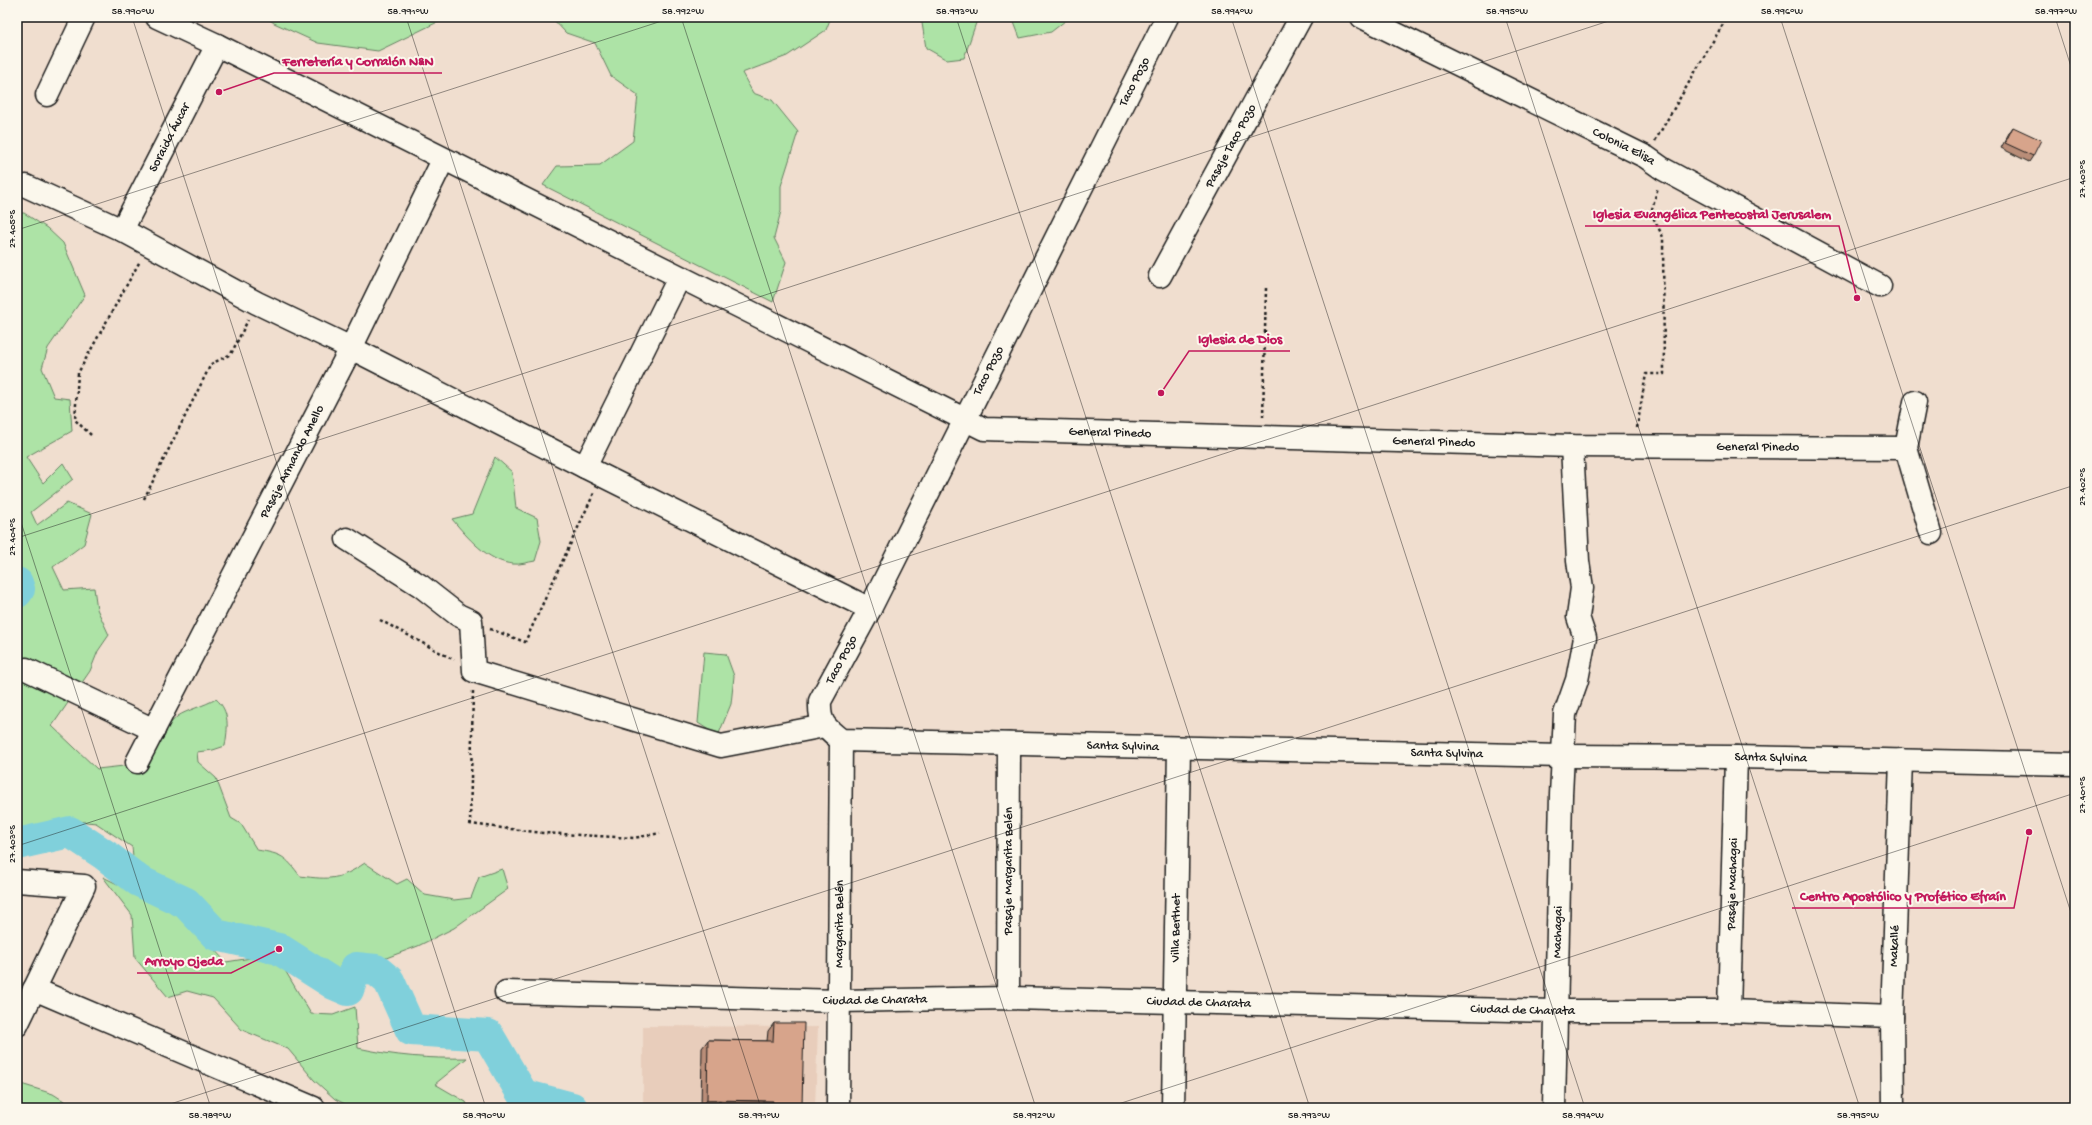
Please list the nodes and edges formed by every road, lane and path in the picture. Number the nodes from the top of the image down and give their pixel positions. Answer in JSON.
{"nodes":[{"id":1,"x":84,"y":17,"type":"edge"},
{"id":2,"x":157,"y":17,"type":"edge"},
{"id":3,"x":1167,"y":17,"type":"edge"},
{"id":4,"x":1301,"y":17,"type":"edge"},
{"id":5,"x":1362,"y":17,"type":"edge"},
{"id":6,"x":1727,"y":17,"type":"edge"},
{"id":7,"x":217,"y":45,"type":"junction"},
{"id":8,"x":47,"y":95,"type":"dead end"},
{"id":9,"x":443,"y":160,"type":"junction"},
{"id":10,"x":1654,"y":163,"type":"junction"},
{"id":11,"x":26,"y":186,"type":"dead end"},
{"id":12,"x":122,"y":230,"type":"junction"},
{"id":13,"x":150,"y":244,"type":"junction"},
{"id":14,"x":1160,"y":276,"type":"dead end"},
{"id":15,"x":679,"y":278,"type":"junction"},
{"id":16,"x":1880,"y":286,"type":"dead end"},
{"id":17,"x":1266,"y":288,"type":"dead end"},
{"id":18,"x":257,"y":303,"type":"junction"},
{"id":19,"x":351,"y":348,"type":"junction"},
{"id":20,"x":1915,"y":402,"type":"dead end"},
{"id":21,"x":965,"y":420,"type":"junction"},
{"id":22,"x":91,"y":435,"type":"dead end"},
{"id":23,"x":1263,"y":438,"type":"junction"},
{"id":24,"x":1572,"y":446,"type":"junction"},
{"id":25,"x":1634,"y":446,"type":"junction"},
{"id":26,"x":1906,"y":448,"type":"junction"},
{"id":27,"x":594,"y":472,"type":"junction"},
{"id":28,"x":144,"y":499,"type":"dead end"},
{"id":29,"x":1930,"y":533,"type":"dead end"},
{"id":30,"x":347,"y":539,"type":"dead end"},
{"id":31,"x":870,"y":609,"type":"junction"},
{"id":32,"x":380,"y":620,"type":"dead end"},
{"id":33,"x":471,"y":621,"type":"junction"},
{"id":34,"x":26,"y":669,"type":"dead end"},
{"id":35,"x":474,"y":671,"type":"junction"},
{"id":36,"x":824,"y":726,"type":"junction"},
{"id":37,"x":154,"y":730,"type":"junction"},
{"id":38,"x":841,"y":740,"type":"junction"},
{"id":39,"x":1009,"y":744,"type":"junction"},
{"id":40,"x":1178,"y":748,"type":"junction"},
{"id":41,"x":1562,"y":756,"type":"junction"},
{"id":42,"x":1736,"y":757,"type":"junction"},
{"id":43,"x":1901,"y":760,"type":"junction"},
{"id":44,"x":137,"y":762,"type":"dead end"},
{"id":45,"x":2075,"y":764,"type":"edge"},
{"id":46,"x":660,"y":833,"type":"dead end"},
{"id":47,"x":17,"y":881,"type":"edge"},
{"id":48,"x":34,"y":990,"type":"junction"},
{"id":49,"x":506,"y":992,"type":"dead end"},
{"id":50,"x":1008,"y":998,"type":"junction"},
{"id":51,"x":839,"y":1000,"type":"junction"},
{"id":52,"x":1174,"y":1001,"type":"junction"},
{"id":53,"x":1555,"y":1011,"type":"junction"},
{"id":54,"x":1729,"y":1011,"type":"junction"},
{"id":55,"x":1892,"y":1017,"type":"junction"},
{"id":56,"x":17,"y":1024,"type":"edge"},
{"id":57,"x":314,"y":1108,"type":"edge"},
{"id":58,"x":838,"y":1108,"type":"edge"},
{"id":59,"x":1173,"y":1108,"type":"edge"},
{"id":60,"x":1554,"y":1108,"type":"edge"},
{"id":61,"x":1893,"y":1108,"type":"edge"}],
"edges":[{"from":1,"to":8,"type":"street"},
{"from":2,"to":7,"type":"street","name":"General Pinedo"},
{"from":3,"to":21,"type":"street","name":"Taco Pozo"},
{"from":4,"to":14,"type":"street","name":"Pasaje Taco Pozo"},
{"from":5,"to":10,"type":"street","name":"Colonia Elisa"},
{"from":6,"to":10,"type":"path"},
{"from":7,"to":9,"type":"street","name":"General Pinedo"},
{"from":7,"to":12,"type":"street","name":"Soraida Áucar"},
{"from":9,"to":15,"type":"street","name":"General Pinedo"},
{"from":9,"to":19,"type":"street","name":"Pasaje Armando Anello"},
{"from":10,"to":16,"type":"street","name":"Colonia Elisa"},
{"from":10,"to":25,"type":"path"},
{"from":11,"to":12,"type":"street"},
{"from":12,"to":13,"type":"street"},
{"from":13,"to":18,"type":"street"},
{"from":13,"to":22,"type":"path"},
{"from":15,"to":21,"type":"street","name":"General Pinedo"},
{"from":15,"to":27,"type":"street"},
{"from":17,"to":23,"type":"path"},
{"from":18,"to":19,"type":"street"},
{"from":18,"to":28,"type":"path"},
{"from":19,"to":27,"type":"street"},
{"from":19,"to":37,"type":"street","name":"Pasaje Armando Anello"},
{"from":20,"to":26,"type":"street"},
{"from":21,"to":23,"type":"street","name":"General Pinedo"},
{"from":21,"to":31,"type":"street","name":"Taco Pozo"},
{"from":23,"to":24,"type":"street","name":"General Pinedo"},
{"from":24,"to":25,"type":"street","name":"General Pinedo"},
{"from":24,"to":41,"type":"street","name":"Machagai"},
{"from":25,"to":26,"type":"street","name":"General Pinedo"},
{"from":26,"to":29,"type":"street"},
{"from":27,"to":31,"type":"street"},
{"from":27,"to":33,"type":"path"},
{"from":30,"to":33,"type":"street"},
{"from":31,"to":36,"type":"street","name":"Taco Pozo"},
{"from":32,"to":35,"type":"path"},
{"from":33,"to":35,"type":"street"},
{"from":34,"to":37,"type":"street"},
{"from":35,"to":36,"type":"street"},
{"from":35,"to":46,"type":"path"},
{"from":36,"to":38,"type":"street"},
{"from":37,"to":44,"type":"street","name":"Pasaje Armando Anello"},
{"from":38,"to":39,"type":"street","name":"Santa Sylvina"},
{"from":38,"to":51,"type":"street","name":"Margarita Belén"},
{"from":39,"to":40,"type":"street","name":"Santa Sylvina"},
{"from":39,"to":50,"type":"street","name":"Pasaje Margarita Belén"},
{"from":40,"to":41,"type":"street","name":"Santa Sylvina"},
{"from":40,"to":52,"type":"street","name":"Villa Berthet"},
{"from":41,"to":42,"type":"street","name":"Santa Sylvina"},
{"from":41,"to":53,"type":"street","name":"Machagai"},
{"from":42,"to":43,"type":"street","name":"Santa Sylvina"},
{"from":42,"to":54,"type":"street","name":"Pasaje Machagai"},
{"from":43,"to":45,"type":"street","name":"Santa Sylvina"},
{"from":43,"to":55,"type":"street","name":"Makallé"},
{"from":47,"to":48,"type":"street"},
{"from":48,"to":56,"type":"street"},
{"from":48,"to":57,"type":"street"},
{"from":49,"to":51,"type":"street","name":"Ciudad de Charata"},
{"from":50,"to":51,"type":"street","name":"Ciudad de Charata"},
{"from":50,"to":52,"type":"street","name":"Ciudad de Charata"},
{"from":51,"to":58,"type":"street","name":"Margarita Belén"},
{"from":52,"to":53,"type":"street","name":"Ciudad de Charata"},
{"from":52,"to":59,"type":"street","name":"Villa Berthet"},
{"from":53,"to":54,"type":"street","name":"Ciudad de Charata"},
{"from":53,"to":60,"type":"street","name":"Machagai"},
{"from":54,"to":55,"type":"street","name":"Ciudad de Charata"},
{"from":55,"to":61,"type":"street","name":"Makallé"}]}
